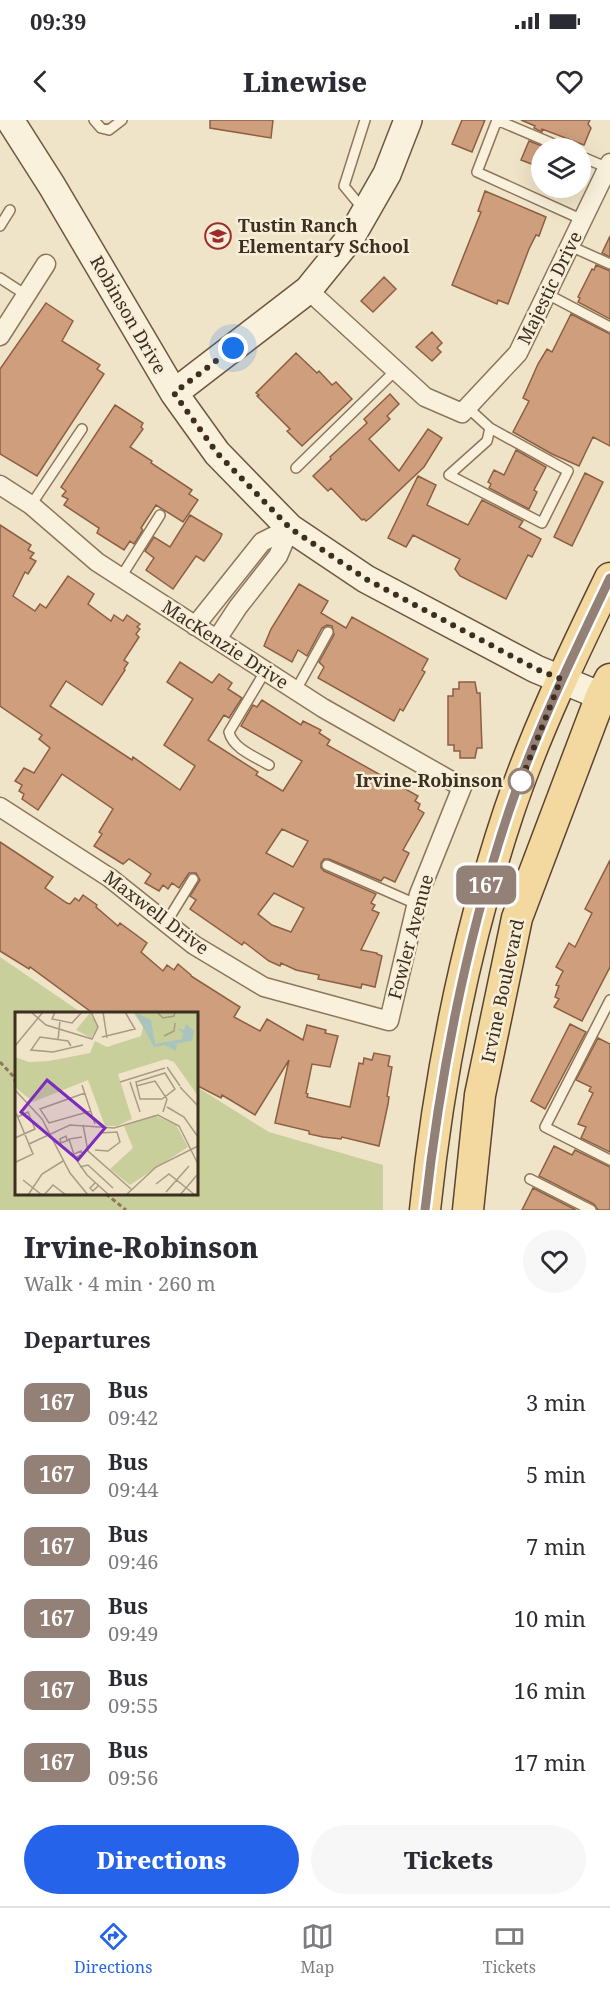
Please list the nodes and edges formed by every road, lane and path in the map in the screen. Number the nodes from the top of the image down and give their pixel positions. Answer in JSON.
{"nodes":[{"id":1,"x":10,"y":120,"type":"edge"},
{"id":2,"x":94,"y":120,"type":"edge"},
{"id":3,"x":122,"y":120,"type":"edge"},
{"id":4,"x":365,"y":120,"type":"edge"},
{"id":5,"x":408,"y":120,"type":"edge"},
{"id":6,"x":497,"y":120,"type":"edge"},
{"id":7,"x":539,"y":138,"type":"edge"},
{"id":8,"x":591,"y":160,"type":"edge"},
{"id":9,"x":609,"y":166,"type":"edge"},
{"id":10,"x":10,"y":210,"type":"dead end"},
{"id":11,"x":365,"y":212,"type":"junction"},
{"id":12,"x":583,"y":220,"type":"junction"},
{"id":13,"x":0,"y":226,"type":"edge"},
{"id":14,"x":570,"y":246,"type":"junction"},
{"id":15,"x":46,"y":264,"type":"dead end"},
{"id":16,"x":610,"y":264,"type":"edge"},
{"id":17,"x":0,"y":278,"type":"edge"},
{"id":18,"x":308,"y":290,"type":"junction"},
{"id":19,"x":547,"y":294,"type":"junction"},
{"id":20,"x":26,"y":296,"type":"junction"},
{"id":21,"x":610,"y":327,"type":"edge"},
{"id":22,"x":0,"y":336,"type":"edge"},
{"id":23,"x":396,"y":370,"type":"junction"},
{"id":24,"x":174,"y":393,"type":"junction"},
{"id":25,"x":467,"y":407,"type":"junction"},
{"id":26,"x":490,"y":428,"type":"junction"},
{"id":27,"x":82,"y":429,"type":"dead end"},
{"id":28,"x":296,"y":468,"type":"dead end"},
{"id":29,"x":0,"y":485,"type":"edge"},
{"id":30,"x":31,"y":505,"type":"junction"},
{"id":31,"x":160,"y":515,"type":"dead end"},
{"id":32,"x":290,"y":528,"type":"junction"},
{"id":33,"x":121,"y":577,"type":"junction"},
{"id":34,"x":610,"y":578,"type":"edge"},
{"id":35,"x":195,"y":626,"type":"junction"},
{"id":36,"x":328,"y":632,"type":"dead end"},
{"id":37,"x":217,"y":639,"type":"junction"},
{"id":38,"x":266,"y":670,"type":"junction"},
{"id":39,"x":561,"y":679,"type":"junction"},
{"id":40,"x":296,"y":690,"type":"junction"},
{"id":41,"x":608,"y":693,"type":"edge"},
{"id":42,"x":269,"y":765,"type":"dead end"},
{"id":43,"x":462,"y":787,"type":"joint"},
{"id":44,"x":0,"y":807,"type":"edge"},
{"id":45,"x":327,"y":865,"type":"dead end"},
{"id":46,"x":193,"y":879,"type":"dead end"},
{"id":47,"x":416,"y":904,"type":"junction"},
{"id":48,"x":166,"y":922,"type":"junction"},
{"id":49,"x":610,"y":1000,"type":"edge"},
{"id":50,"x":389,"y":1021,"type":"joint"},
{"id":51,"x":0,"y":1062,"type":"edge"},
{"id":52,"x":15,"y":1081,"type":"edge"},
{"id":53,"x":610,"y":1160,"type":"edge"},
{"id":54,"x":530,"y":1179,"type":"dead end"},
{"id":55,"x":107,"y":1195,"type":"edge"},
{"id":56,"x":126,"y":1210,"type":"edge"},
{"id":57,"x":425,"y":1210,"type":"edge"},
{"id":58,"x":468,"y":1210,"type":"edge"},
{"id":59,"x":591,"y":1210,"type":"edge"}],
"edges":[{"from":1,"to":24,"type":"street","name":"Robinson Drive"},
{"from":2,"to":3,"type":"lane"},
{"from":4,"to":11,"type":"lane"},
{"from":5,"to":11,"type":"street"},
{"from":6,"to":7,"type":"lane"},
{"from":6,"to":12,"type":"lane"},
{"from":8,"to":9,"type":"lane"},
{"from":9,"to":12,"type":"street","name":"Majestic Drive"},
{"from":10,"to":13,"type":"lane"},
{"from":11,"to":18,"type":"street"},
{"from":12,"to":14,"type":"street","name":"Majestic Drive"},
{"from":14,"to":16,"type":"lane"},
{"from":14,"to":19,"type":"street","name":"Majestic Drive"},
{"from":15,"to":20,"type":"street"},
{"from":17,"to":20,"type":"lane"},
{"from":18,"to":23,"type":"street"},
{"from":18,"to":24,"type":"street"},
{"from":19,"to":21,"type":"lane"},
{"from":19,"to":25,"type":"street","name":"Majestic Drive"},
{"from":20,"to":22,"type":"street"},
{"from":23,"to":25,"type":"street"},
{"from":23,"to":28,"type":"lane"},
{"from":24,"to":32,"type":"street","name":"Robinson Drive"},
{"from":25,"to":26,"type":"lane"},
{"from":26,"to":26,"type":"lane"},
{"from":27,"to":30,"type":"lane"},
{"from":29,"to":30,"type":"street","name":"MacKenzie Drive"},
{"from":30,"to":33,"type":"street","name":"MacKenzie Drive"},
{"from":31,"to":33,"type":"lane"},
{"from":32,"to":35,"type":"street"},
{"from":32,"to":37,"type":"street"},
{"from":32,"to":39,"type":"street","name":"Robinson Drive"},
{"from":33,"to":35,"type":"street","name":"MacKenzie Drive"},
{"from":34,"to":39,"type":"main road"},
{"from":35,"to":37,"type":"street","name":"MacKenzie Drive"},
{"from":36,"to":40,"type":"lane"},
{"from":37,"to":38,"type":"street","name":"MacKenzie Drive"},
{"from":38,"to":40,"type":"street","name":"MacKenzie Drive"},
{"from":38,"to":42,"type":"lane"},
{"from":39,"to":41,"type":"street","name":"Robinson Drive"},
{"from":39,"to":57,"type":"main road"},
{"from":40,"to":43,"type":"street","name":"MacKenzie Drive"},
{"from":41,"to":58,"type":"main road","name":"Irvine Boulevard"},
{"from":43,"to":47,"type":"street","name":"Fowler Avenue"},
{"from":44,"to":48,"type":"street","name":"Maxwell Drive"},
{"from":45,"to":47,"type":"lane"},
{"from":46,"to":48,"type":"lane"},
{"from":47,"to":50,"type":"street","name":"Fowler Avenue"},
{"from":48,"to":50,"type":"street","name":"Maxwell Drive"},
{"from":49,"to":53,"type":"lane"},
{"from":51,"to":52,"type":"path"},
{"from":54,"to":59,"type":"lane"},
{"from":55,"to":56,"type":"path"}]}
